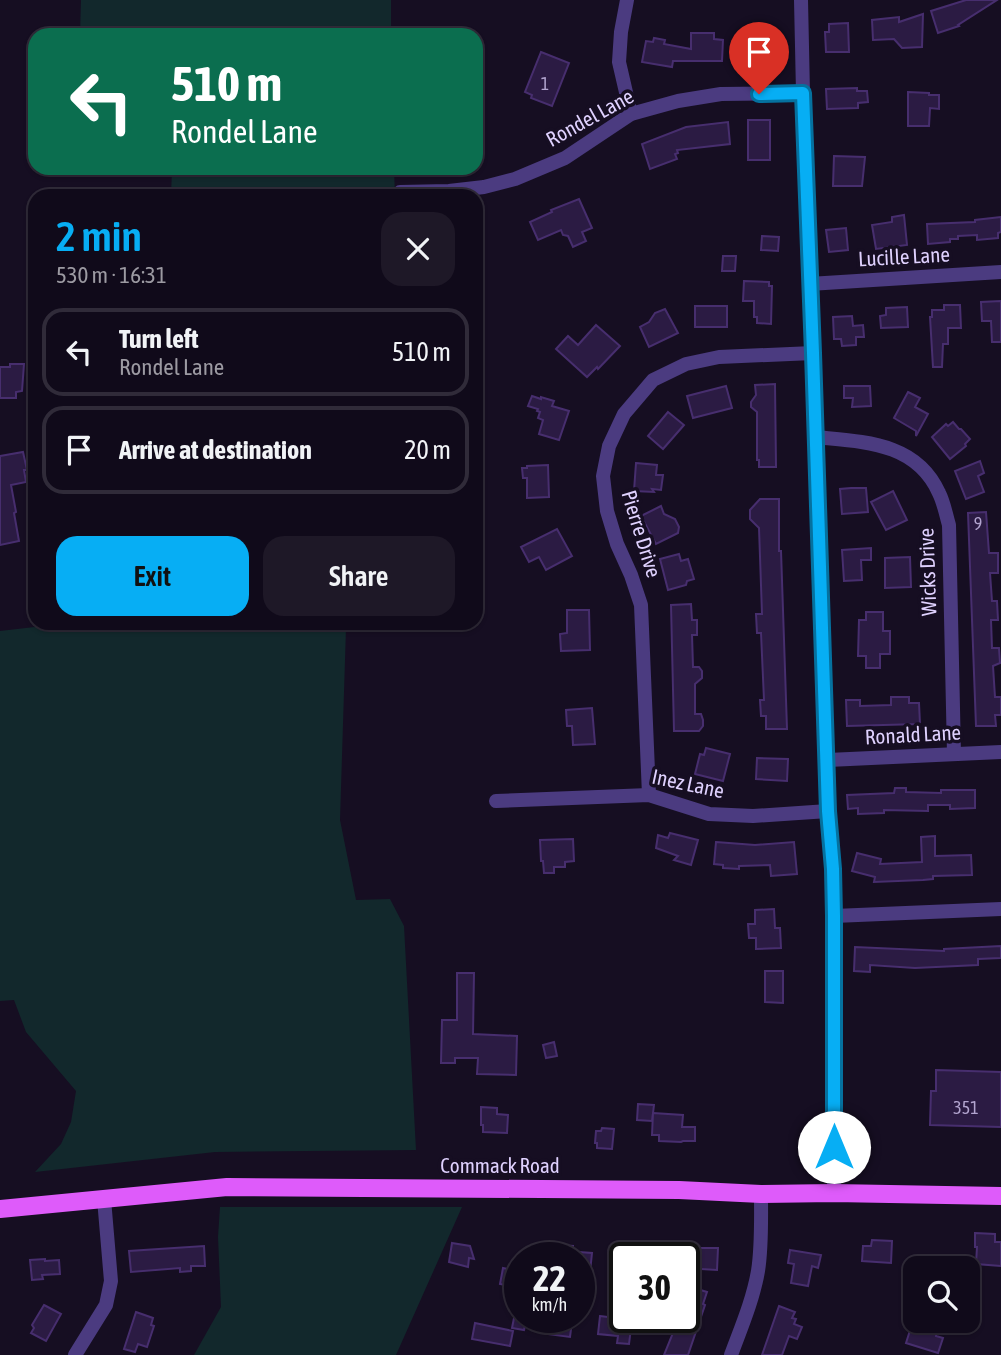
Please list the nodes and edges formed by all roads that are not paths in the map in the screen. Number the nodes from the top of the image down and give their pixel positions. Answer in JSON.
{"nodes":[{"id":1,"x":627,"y":0,"type":"edge"},
{"id":2,"x":801,"y":0,"type":"edge"},
{"id":3,"x":803,"y":93,"type":"junction"},
{"id":4,"x":631,"y":114,"type":"junction"},
{"id":5,"x":466,"y":189,"type":"edge"},
{"id":6,"x":1001,"y":272,"type":"edge"},
{"id":7,"x":809,"y":284,"type":"junction"},
{"id":8,"x":813,"y":353,"type":"junction"},
{"id":9,"x":815,"y":437,"type":"junction"},
{"id":10,"x":1001,"y":752,"type":"edge"},
{"id":11,"x":954,"y":754,"type":"junction"},
{"id":12,"x":828,"y":760,"type":"junction"},
{"id":13,"x":649,"y":794,"type":"junction"},
{"id":14,"x":496,"y":801,"type":"dead end"},
{"id":15,"x":828,"y":811,"type":"junction"},
{"id":16,"x":1001,"y":909,"type":"edge"},
{"id":17,"x":834,"y":916,"type":"junction"},
{"id":18,"x":834,"y":1193,"type":"junction"},
{"id":19,"x":761,"y":1194,"type":"junction"},
{"id":20,"x":1001,"y":1196,"type":"edge"},
{"id":21,"x":104,"y":1199,"type":"junction"},
{"id":22,"x":0,"y":1209,"type":"edge"},
{"id":23,"x":75,"y":1355,"type":"edge"},
{"id":24,"x":731,"y":1355,"type":"edge"}],
"edges":[{"from":1,"to":4,"type":"street"},
{"from":2,"to":3,"type":"street"},
{"from":3,"to":4,"type":"street","name":"Rondel Lane"},
{"from":3,"to":7,"type":"street"},
{"from":4,"to":5,"type":"street","name":"Rondel Lane"},
{"from":6,"to":7,"type":"street","name":"Lucille Lane"},
{"from":7,"to":8,"type":"street"},
{"from":8,"to":9,"type":"street"},
{"from":8,"to":13,"type":"street","name":"Pierre Drive"},
{"from":9,"to":11,"type":"street","name":"Wicks Drive"},
{"from":9,"to":12,"type":"street"},
{"from":10,"to":11,"type":"street","name":"Ronald Lane"},
{"from":11,"to":12,"type":"street","name":"Ronald Lane"},
{"from":12,"to":15,"type":"street"},
{"from":13,"to":14,"type":"street","name":"Inez Lane"},
{"from":13,"to":15,"type":"street","name":"Inez Lane"},
{"from":15,"to":17,"type":"street"},
{"from":16,"to":17,"type":"street"},
{"from":17,"to":18,"type":"street"},
{"from":18,"to":19,"type":"main road","name":"Commack Road"},
{"from":18,"to":20,"type":"main road","name":"Commack Road"},
{"from":19,"to":21,"type":"main road","name":"Commack Road"},
{"from":19,"to":24,"type":"street"},
{"from":21,"to":22,"type":"main road","name":"Commack Road"},
{"from":21,"to":23,"type":"street"}]}
